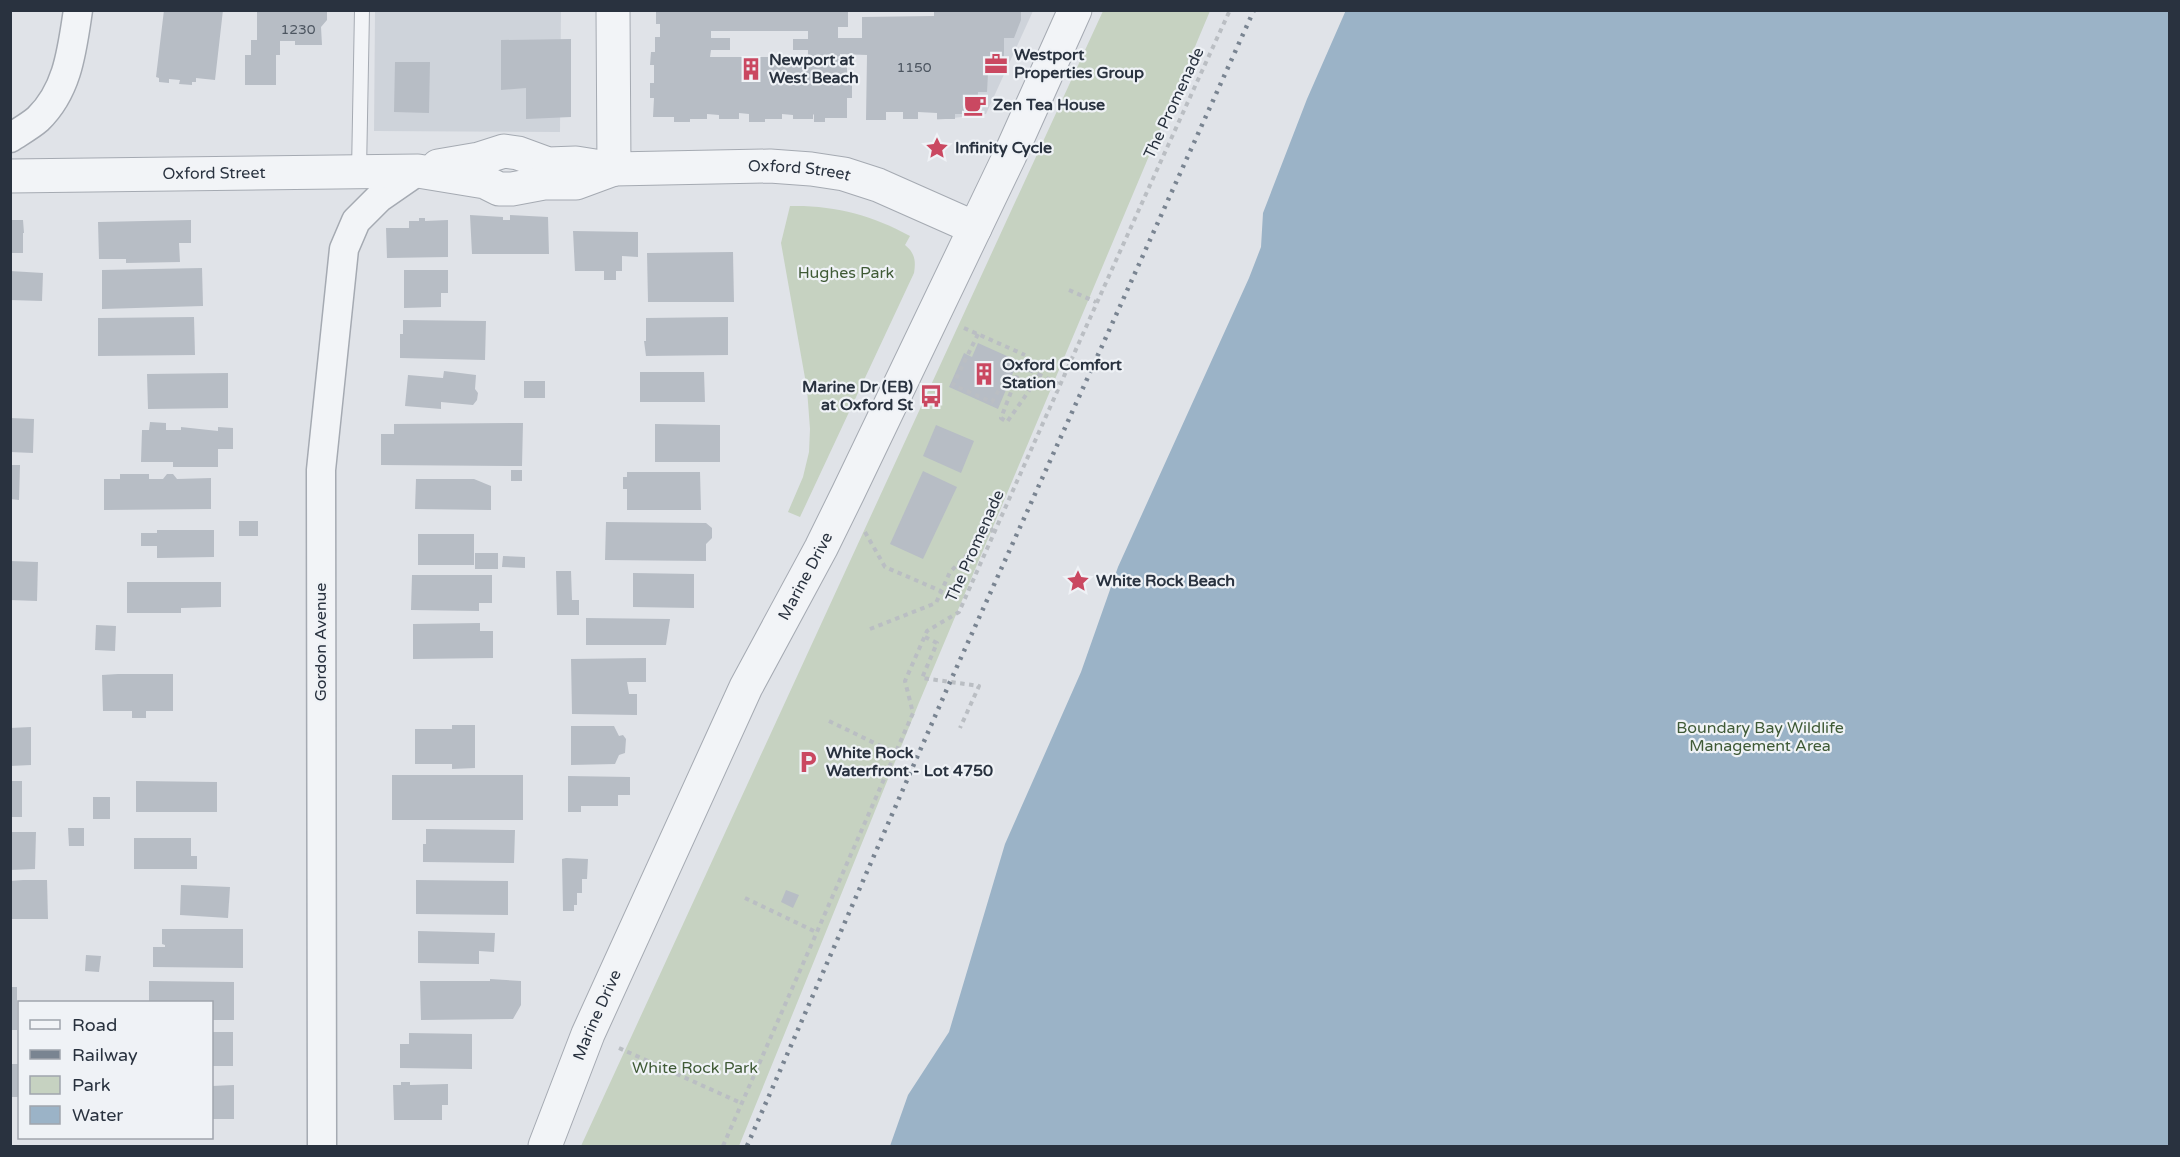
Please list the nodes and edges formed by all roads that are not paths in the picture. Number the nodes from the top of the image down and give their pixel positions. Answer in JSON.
{"nodes":[{"id":1,"x":78,"y":10,"type":"edge"},
{"id":2,"x":362,"y":10,"type":"edge"},
{"id":3,"x":613,"y":10,"type":"edge"},
{"id":4,"x":1075,"y":10,"type":"edge"},
{"id":5,"x":10,"y":138,"type":"edge"},
{"id":6,"x":614,"y":169,"type":"junction"},
{"id":7,"x":359,"y":171,"type":"junction"},
{"id":8,"x":418,"y":171,"type":"junction"},
{"id":9,"x":10,"y":176,"type":"edge"},
{"id":10,"x":975,"y":228,"type":"junction"},
{"id":11,"x":322,"y":1146,"type":"edge"},
{"id":12,"x":545,"y":1146,"type":"edge"}],
"edges":[{"from":1,"to":5,"type":"street"},
{"from":2,"to":7,"type":"lane"},
{"from":3,"to":6,"type":"street"},
{"from":4,"to":10,"type":"street","name":"Marine Drive"},
{"from":6,"to":8,"type":"street","name":"Oxford Street"},
{"from":6,"to":10,"type":"street","name":"Oxford Street"},
{"from":7,"to":8,"type":"street","name":"Oxford Street"},
{"from":7,"to":9,"type":"street","name":"Oxford Street"},
{"from":8,"to":11,"type":"street","name":"Gordon Avenue"},
{"from":10,"to":12,"type":"street","name":"Marine Drive"}]}
